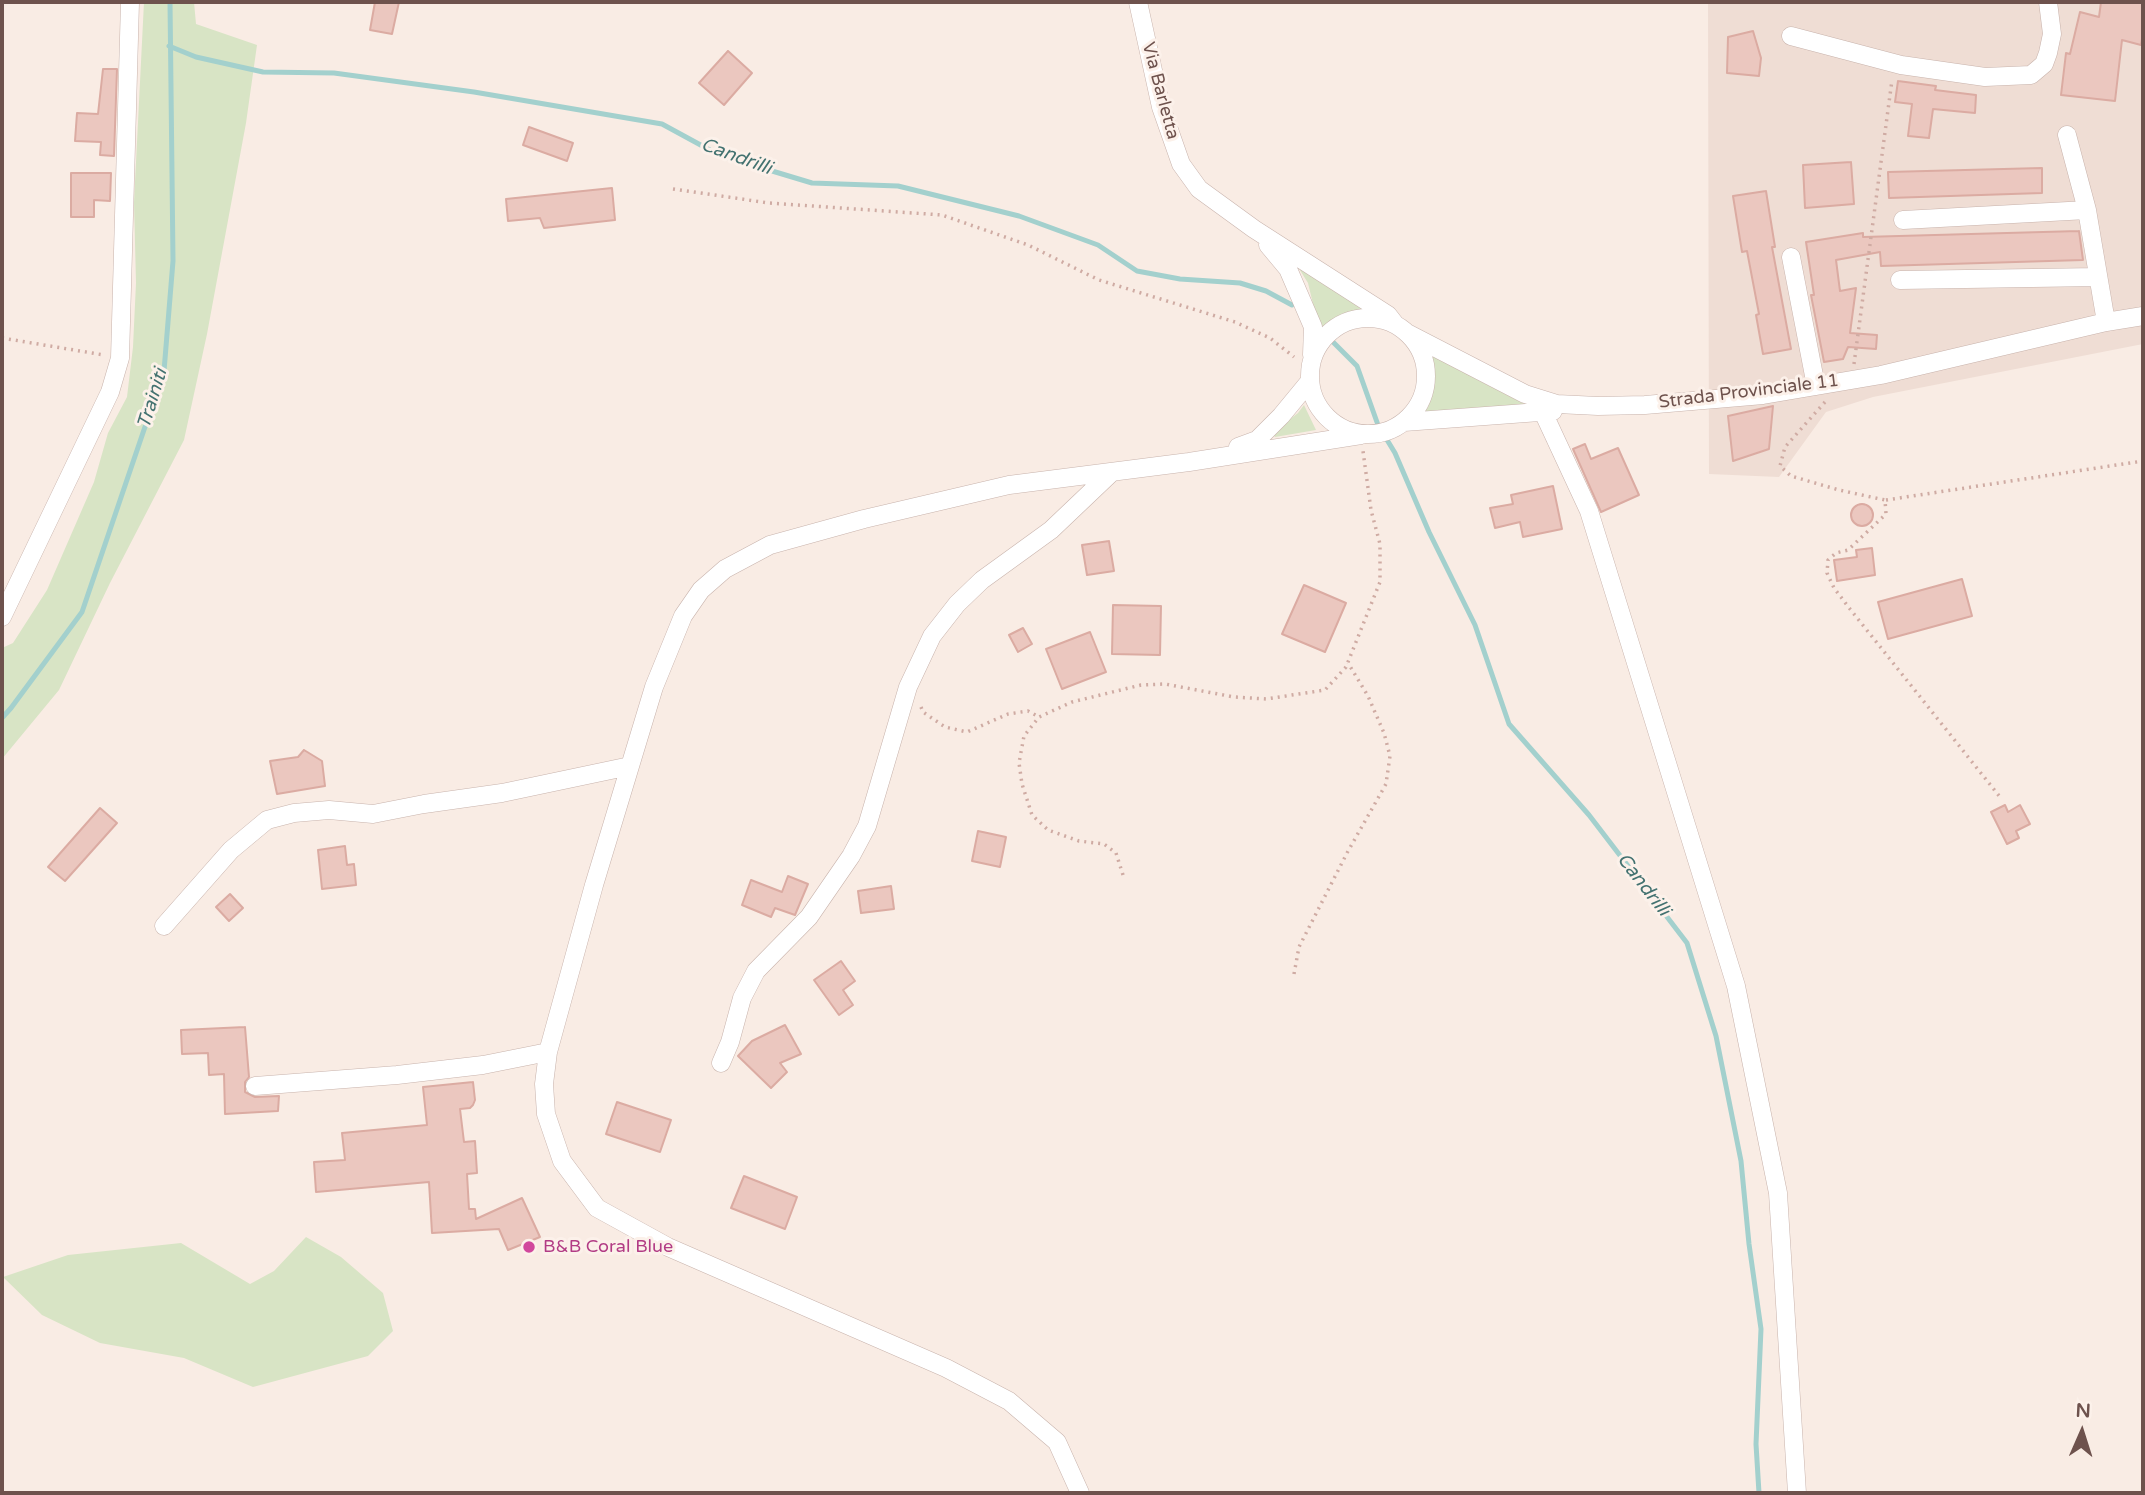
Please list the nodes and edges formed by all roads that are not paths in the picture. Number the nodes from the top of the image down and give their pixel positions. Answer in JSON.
{"nodes":[{"id":1,"x":130,"y":2,"type":"edge"},
{"id":2,"x":1138,"y":2,"type":"edge"},
{"id":3,"x":2048,"y":2,"type":"edge"},
{"id":4,"x":1791,"y":36,"type":"dead end"},
{"id":5,"x":2067,"y":135,"type":"dead end"},
{"id":6,"x":2087,"y":210,"type":"junction"},
{"id":7,"x":1903,"y":220,"type":"dead end"},
{"id":8,"x":1254,"y":229,"type":"junction"},
{"id":9,"x":1791,"y":257,"type":"dead end"},
{"id":10,"x":2098,"y":277,"type":"junction"},
{"id":11,"x":1900,"y":280,"type":"dead end"},
{"id":12,"x":2143,"y":316,"type":"edge"},
{"id":13,"x":2106,"y":322,"type":"junction"},
{"id":14,"x":1401,"y":328,"type":"junction"},
{"id":15,"x":1310,"y":369,"type":"junction"},
{"id":16,"x":1816,"y":386,"type":"junction"},
{"id":17,"x":1598,"y":406,"type":"junction"},
{"id":18,"x":1543,"y":412,"type":"junction"},
{"id":19,"x":1383,"y":430,"type":"junction"},
{"id":20,"x":1197,"y":460,"type":"junction"},
{"id":21,"x":1112,"y":472,"type":"junction"},
{"id":22,"x":2,"y":617,"type":"edge"},
{"id":23,"x":630,"y":766,"type":"junction"},
{"id":24,"x":164,"y":926,"type":"dead end"},
{"id":25,"x":548,"y":1052,"type":"junction"},
{"id":26,"x":721,"y":1063,"type":"dead end"},
{"id":27,"x":256,"y":1086,"type":"dead end"},
{"id":28,"x":1080,"y":1493,"type":"edge"},
{"id":29,"x":1797,"y":1493,"type":"edge"}],
"edges":[{"from":1,"to":22,"type":"street"},
{"from":2,"to":8,"type":"street","name":"Via Barletta"},
{"from":3,"to":4,"type":"street"},
{"from":5,"to":6,"type":"street"},
{"from":6,"to":7,"type":"street"},
{"from":6,"to":10,"type":"street"},
{"from":8,"to":14,"type":"street","name":"Strada Provinciale 11"},
{"from":8,"to":15,"type":"street"},
{"from":9,"to":16,"type":"street"},
{"from":10,"to":11,"type":"street"},
{"from":10,"to":13,"type":"street"},
{"from":12,"to":13,"type":"street","name":"Strada Provinciale 11"},
{"from":13,"to":16,"type":"street","name":"Strada Provinciale 11"},
{"from":14,"to":15,"type":"street","name":"Strada Provinciale 11"},
{"from":14,"to":17,"type":"street","name":"Strada Provinciale 11"},
{"from":14,"to":19,"type":"street","name":"Strada Provinciale 11"},
{"from":15,"to":19,"type":"street"},
{"from":15,"to":20,"type":"street","name":"Strada Provinciale 11"},
{"from":16,"to":17,"type":"street","name":"Strada Provinciale 11"},
{"from":17,"to":18,"type":"street"},
{"from":18,"to":19,"type":"street"},
{"from":18,"to":29,"type":"street"},
{"from":19,"to":20,"type":"street"},
{"from":20,"to":21,"type":"street"},
{"from":21,"to":23,"type":"street"},
{"from":21,"to":26,"type":"street"},
{"from":23,"to":24,"type":"street"},
{"from":23,"to":25,"type":"street"},
{"from":25,"to":27,"type":"street"},
{"from":25,"to":28,"type":"street"}]}
